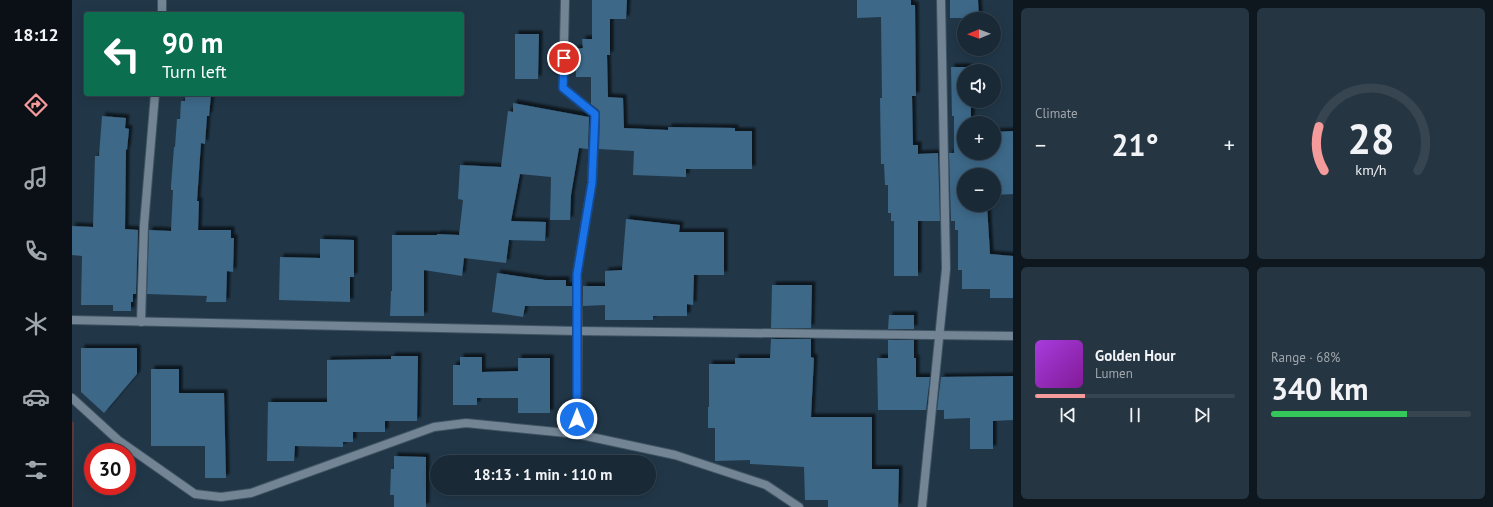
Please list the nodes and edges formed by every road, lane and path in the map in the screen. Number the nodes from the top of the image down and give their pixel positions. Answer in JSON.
{"nodes":[{"id":1,"x":162,"y":0,"type":"edge"},
{"id":2,"x":565,"y":0,"type":"edge"},
{"id":3,"x":941,"y":0,"type":"edge"},
{"id":4,"x":162,"y":12,"type":"edge"},
{"id":5,"x":155,"y":96,"type":"edge"},
{"id":6,"x":72,"y":320,"type":"edge"},
{"id":7,"x":141,"y":322,"type":"junction"},
{"id":8,"x":578,"y":331,"type":"junction"},
{"id":9,"x":939,"y":336,"type":"junction"},
{"id":10,"x":1013,"y":336,"type":"edge"},
{"id":11,"x":72,"y":398,"type":"edge"},
{"id":12,"x":577,"y":434,"type":"junction"},
{"id":13,"x":799,"y":507,"type":"edge"},
{"id":14,"x":922,"y":507,"type":"edge"}],
"edges":[{"from":1,"to":4,"type":"street"},
{"from":2,"to":8,"type":"street"},
{"from":3,"to":9,"type":"street"},
{"from":5,"to":7,"type":"street"},
{"from":6,"to":7,"type":"street"},
{"from":7,"to":8,"type":"street"},
{"from":8,"to":9,"type":"street"},
{"from":8,"to":12,"type":"street"},
{"from":9,"to":10,"type":"street"},
{"from":9,"to":14,"type":"street"},
{"from":11,"to":12,"type":"street"},
{"from":12,"to":13,"type":"street"}]}
